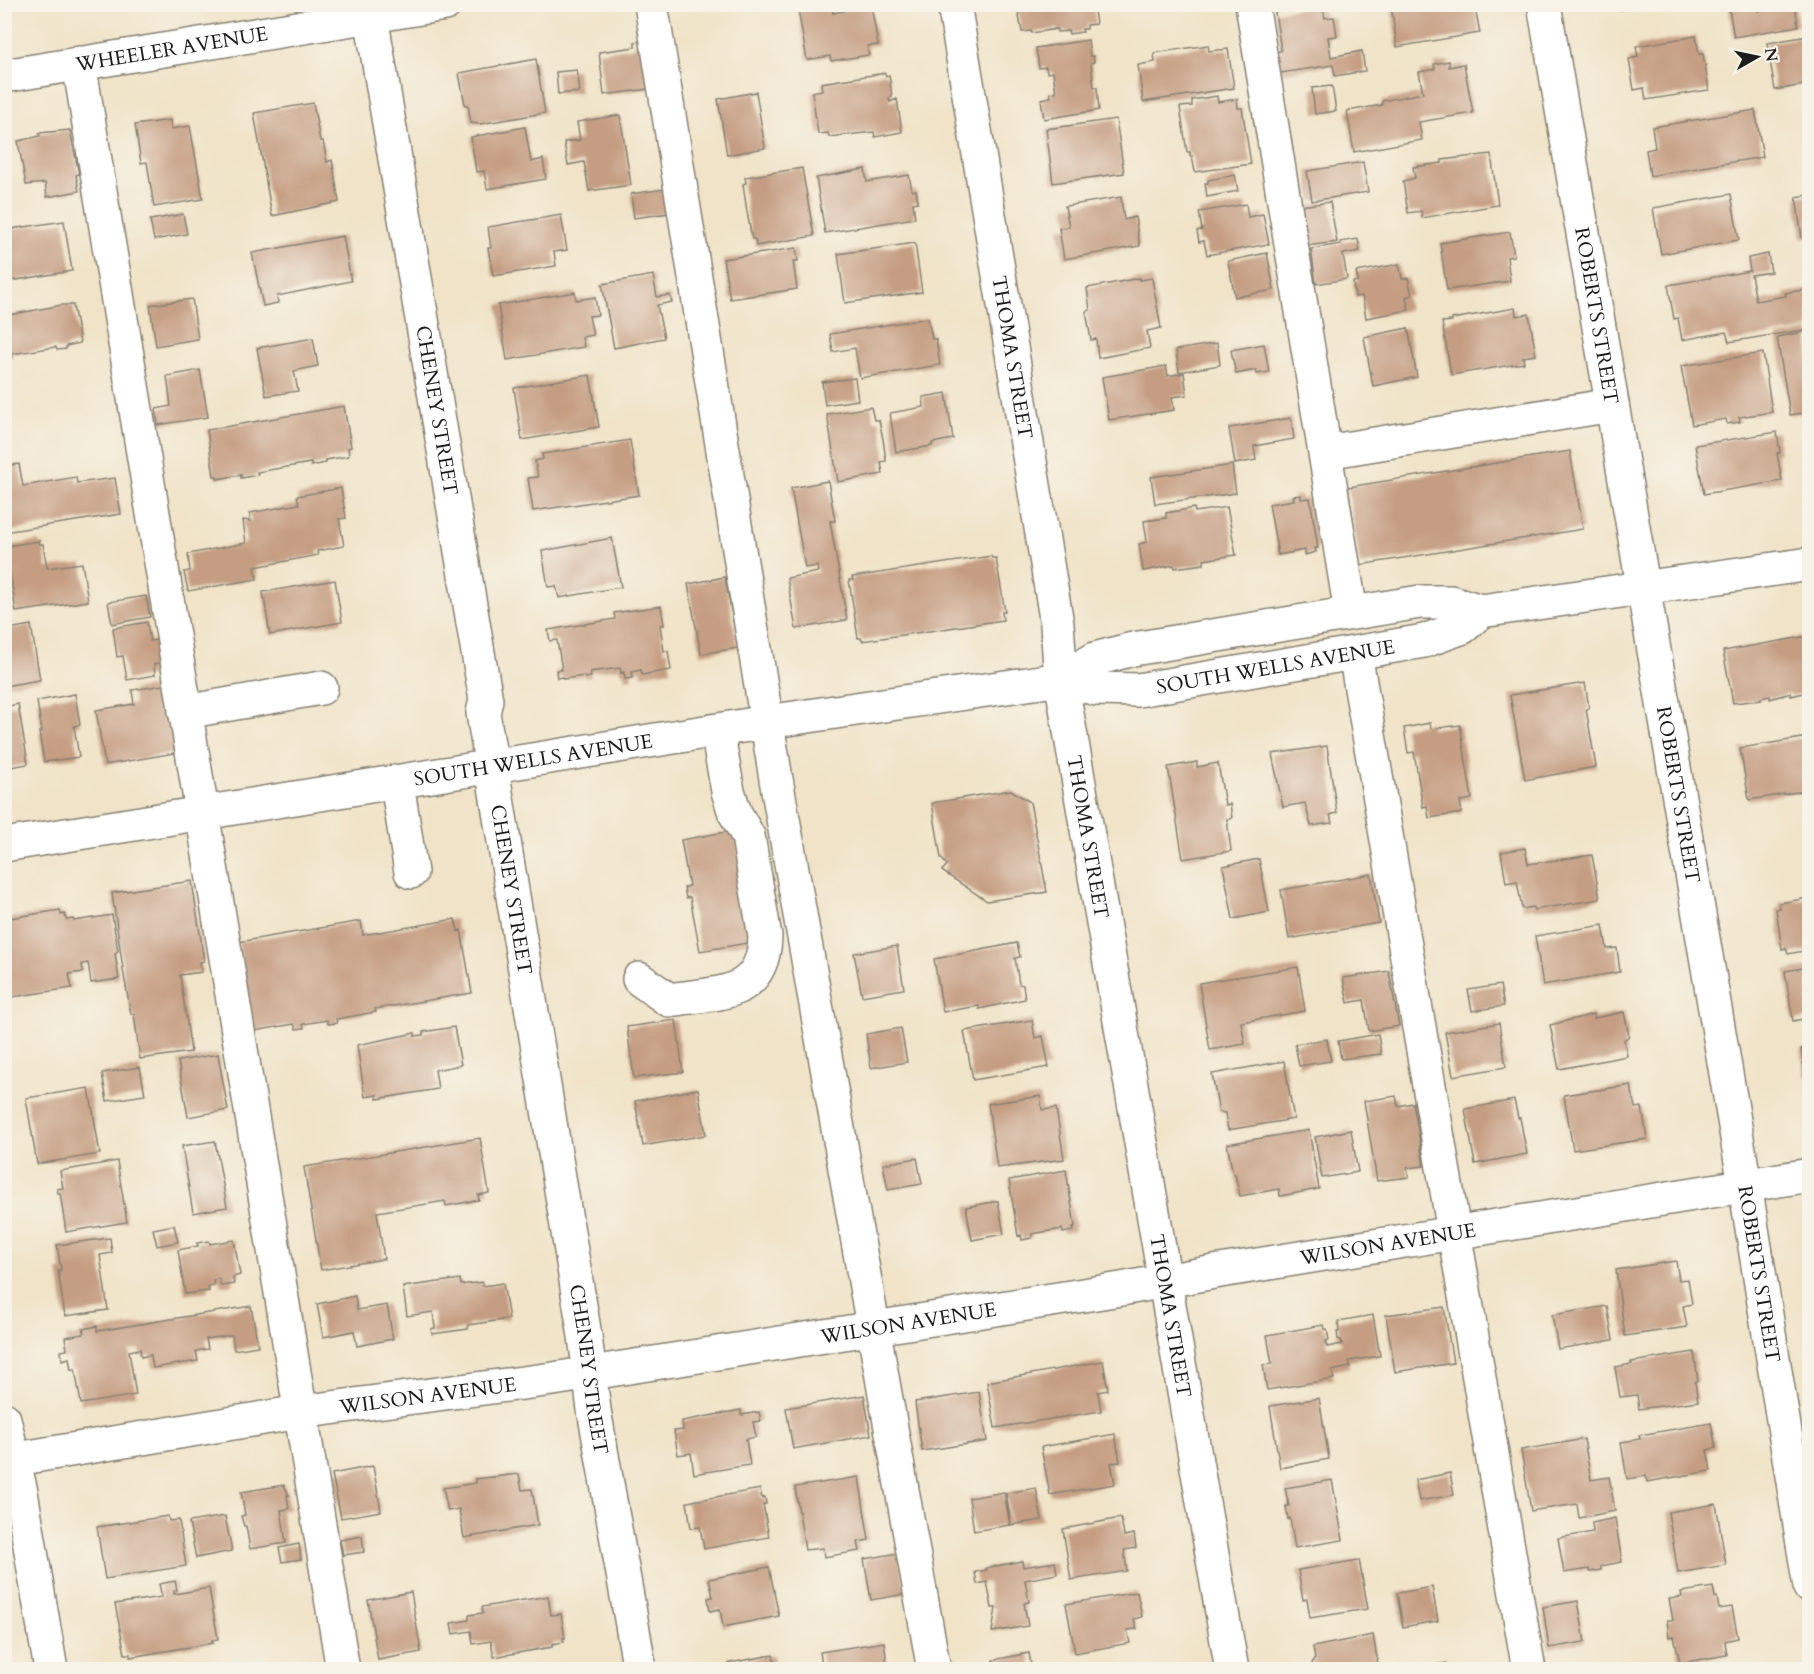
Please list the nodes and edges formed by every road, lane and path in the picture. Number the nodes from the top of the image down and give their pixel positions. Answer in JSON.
{"nodes":[{"id":1,"x":445,"y":4,"type":"edge"},
{"id":2,"x":651,"y":4,"type":"edge"},
{"id":3,"x":954,"y":4,"type":"edge"},
{"id":4,"x":1252,"y":4,"type":"edge"},
{"id":5,"x":1544,"y":4,"type":"edge"},
{"id":6,"x":370,"y":10,"type":"edge"},
{"id":7,"x":79,"y":63,"type":"junction"},
{"id":8,"x":4,"y":76,"type":"edge"},
{"id":9,"x":1612,"y":405,"type":"junction"},
{"id":10,"x":1326,"y":452,"type":"junction"},
{"id":11,"x":1809,"y":564,"type":"edge"},
{"id":12,"x":1644,"y":588,"type":"junction"},
{"id":13,"x":1481,"y":610,"type":"junction"},
{"id":14,"x":1351,"y":613,"type":"junction"},
{"id":15,"x":1355,"y":653,"type":"junction"},
{"id":16,"x":1061,"y":679,"type":"junction"},
{"id":17,"x":321,"y":688,"type":"dead end"},
{"id":18,"x":185,"y":712,"type":"junction"},
{"id":19,"x":767,"y":722,"type":"junction"},
{"id":20,"x":717,"y":731,"type":"junction"},
{"id":21,"x":492,"y":768,"type":"junction"},
{"id":22,"x":397,"y":783,"type":"junction"},
{"id":23,"x":201,"y":815,"type":"junction"},
{"id":24,"x":4,"y":845,"type":"edge"},
{"id":25,"x":411,"y":872,"type":"dead end"},
{"id":26,"x":639,"y":979,"type":"dead end"},
{"id":27,"x":1809,"y":1175,"type":"edge"},
{"id":28,"x":1745,"y":1185,"type":"junction"},
{"id":29,"x":1454,"y":1232,"type":"junction"},
{"id":30,"x":1166,"y":1281,"type":"junction"},
{"id":31,"x":874,"y":1328,"type":"junction"},
{"id":32,"x":591,"y":1373,"type":"junction"},
{"id":33,"x":300,"y":1412,"type":"junction"},
{"id":34,"x":4,"y":1419,"type":"edge"},
{"id":35,"x":9,"y":1461,"type":"edge"},
{"id":36,"x":1809,"y":1587,"type":"edge"},
{"id":37,"x":51,"y":1670,"type":"edge"},
{"id":38,"x":343,"y":1670,"type":"edge"},
{"id":39,"x":640,"y":1670,"type":"edge"},
{"id":40,"x":934,"y":1670,"type":"edge"},
{"id":41,"x":1232,"y":1670,"type":"edge"},
{"id":42,"x":1529,"y":1670,"type":"edge"}],
"edges":[{"from":1,"to":6,"type":"street","name":"WHEELER AVENUE"},
{"from":2,"to":19,"type":"street"},
{"from":3,"to":16,"type":"street","name":"THOMA STREET"},
{"from":4,"to":10,"type":"street"},
{"from":5,"to":9,"type":"street","name":"ROBERTS STREET"},
{"from":6,"to":7,"type":"street","name":"WHEELER AVENUE"},
{"from":6,"to":21,"type":"street","name":"CHENEY STREET"},
{"from":7,"to":8,"type":"street","name":"WHEELER AVENUE"},
{"from":7,"to":18,"type":"street"},
{"from":9,"to":10,"type":"street"},
{"from":9,"to":12,"type":"street","name":"ROBERTS STREET"},
{"from":10,"to":14,"type":"street"},
{"from":11,"to":12,"type":"street","name":"SOUTH WELLS AVENUE"},
{"from":12,"to":13,"type":"street","name":"SOUTH WELLS AVENUE"},
{"from":12,"to":28,"type":"street","name":"ROBERTS STREET"},
{"from":13,"to":14,"type":"street","name":"SOUTH WELLS AVENUE"},
{"from":13,"to":15,"type":"street","name":"SOUTH WELLS AVENUE"},
{"from":14,"to":16,"type":"street","name":"SOUTH WELLS AVENUE"},
{"from":15,"to":16,"type":"street","name":"SOUTH WELLS AVENUE"},
{"from":15,"to":29,"type":"street"},
{"from":16,"to":19,"type":"street","name":"SOUTH WELLS AVENUE"},
{"from":16,"to":30,"type":"street","name":"THOMA STREET"},
{"from":17,"to":18,"type":"street"},
{"from":18,"to":23,"type":"street"},
{"from":19,"to":20,"type":"street","name":"SOUTH WELLS AVENUE"},
{"from":19,"to":31,"type":"street"},
{"from":20,"to":21,"type":"street","name":"SOUTH WELLS AVENUE"},
{"from":20,"to":26,"type":"street"},
{"from":21,"to":22,"type":"street","name":"SOUTH WELLS AVENUE"},
{"from":21,"to":32,"type":"street","name":"CHENEY STREET"},
{"from":22,"to":23,"type":"street","name":"SOUTH WELLS AVENUE"},
{"from":22,"to":25,"type":"street"},
{"from":23,"to":24,"type":"street","name":"SOUTH WELLS AVENUE"},
{"from":23,"to":33,"type":"street"},
{"from":27,"to":28,"type":"street","name":"WILSON AVENUE"},
{"from":28,"to":29,"type":"street","name":"WILSON AVENUE"},
{"from":28,"to":36,"type":"street","name":"ROBERTS STREET"},
{"from":29,"to":30,"type":"street","name":"WILSON AVENUE"},
{"from":29,"to":42,"type":"street"},
{"from":30,"to":31,"type":"street","name":"WILSON AVENUE"},
{"from":30,"to":41,"type":"street","name":"THOMA STREET"},
{"from":31,"to":32,"type":"street","name":"WILSON AVENUE"},
{"from":31,"to":40,"type":"street"},
{"from":32,"to":33,"type":"street","name":"WILSON AVENUE"},
{"from":32,"to":39,"type":"street","name":"CHENEY STREET"},
{"from":33,"to":35,"type":"street","name":"WILSON AVENUE"},
{"from":33,"to":38,"type":"street"},
{"from":34,"to":35,"type":"street"},
{"from":35,"to":37,"type":"street"}]}
